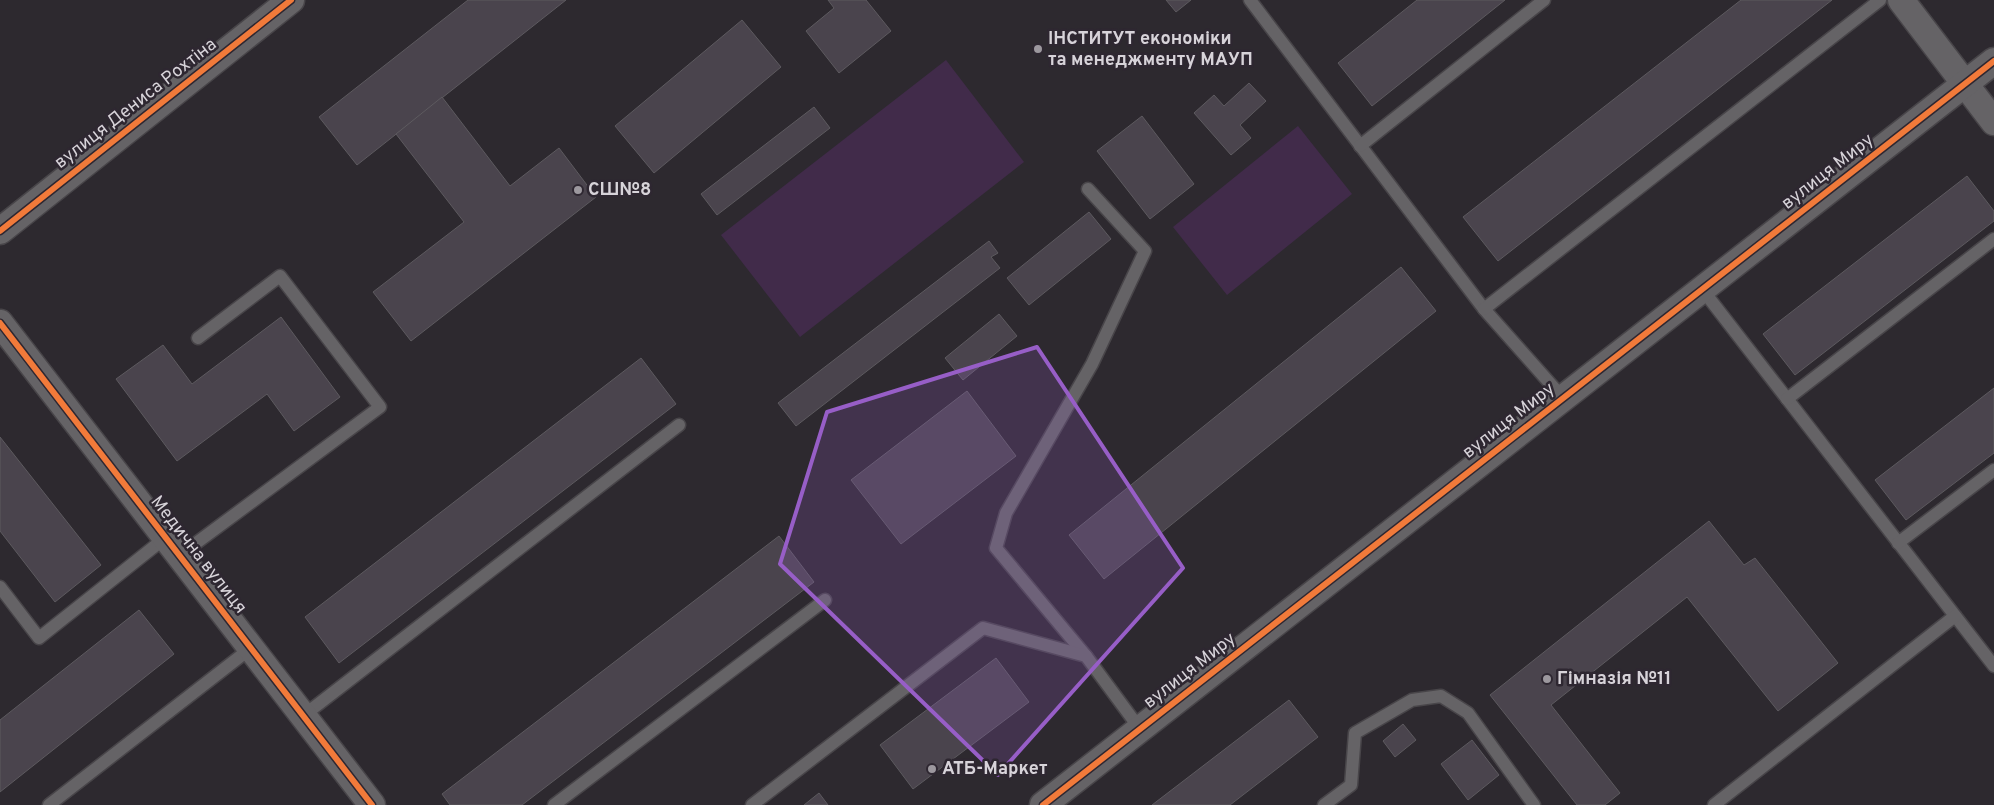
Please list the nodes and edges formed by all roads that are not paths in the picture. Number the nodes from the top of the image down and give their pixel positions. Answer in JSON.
{"nodes":[{"id":1,"x":291,"y":0,"type":"edge"},
{"id":2,"x":1250,"y":0,"type":"edge"},
{"id":3,"x":1544,"y":0,"type":"edge"},
{"id":4,"x":1880,"y":0,"type":"edge"},
{"id":5,"x":1901,"y":0,"type":"edge"},
{"id":6,"x":1994,"y":61,"type":"edge"},
{"id":7,"x":1964,"y":84,"type":"junction"},
{"id":8,"x":1994,"y":122,"type":"edge"},
{"id":9,"x":1360,"y":146,"type":"junction"},
{"id":10,"x":1088,"y":189,"type":"dead end"},
{"id":11,"x":0,"y":231,"type":"edge"},
{"id":12,"x":1994,"y":239,"type":"edge"},
{"id":13,"x":1702,"y":289,"type":"junction"},
{"id":14,"x":1484,"y":309,"type":"junction"},
{"id":15,"x":0,"y":323,"type":"edge"},
{"id":16,"x":198,"y":338,"type":"dead end"},
{"id":17,"x":1563,"y":398,"type":"junction"},
{"id":18,"x":1787,"y":399,"type":"junction"},
{"id":19,"x":679,"y":425,"type":"dead end"},
{"id":20,"x":1994,"y":470,"type":"edge"},
{"id":21,"x":1898,"y":543,"type":"junction"},
{"id":22,"x":173,"y":546,"type":"junction"},
{"id":23,"x":0,"y":587,"type":"edge"},
{"id":24,"x":825,"y":600,"type":"dead end"},
{"id":25,"x":1955,"y":616,"type":"junction"},
{"id":26,"x":251,"y":648,"type":"junction"},
{"id":27,"x":1086,"y":656,"type":"junction"},
{"id":28,"x":1994,"y":666,"type":"edge"},
{"id":29,"x":303,"y":716,"type":"junction"},
{"id":30,"x":1140,"y":729,"type":"junction"},
{"id":31,"x":49,"y":805,"type":"edge"},
{"id":32,"x":372,"y":805,"type":"edge"},
{"id":33,"x":554,"y":805,"type":"edge"},
{"id":34,"x":752,"y":805,"type":"edge"},
{"id":35,"x":1043,"y":805,"type":"edge"},
{"id":36,"x":1324,"y":805,"type":"edge"},
{"id":37,"x":1534,"y":805,"type":"edge"},
{"id":38,"x":1714,"y":805,"type":"edge"}],
"edges":[{"from":1,"to":11,"type":"street","name":"вулиця Дениса Рохтіна"},
{"from":2,"to":9,"type":"lane"},
{"from":3,"to":9,"type":"lane"},
{"from":4,"to":14,"type":"lane"},
{"from":5,"to":7,"type":"street"},
{"from":6,"to":7,"type":"street","name":"вулиця Миру"},
{"from":7,"to":8,"type":"street"},
{"from":7,"to":13,"type":"street","name":"вулиця Миру"},
{"from":9,"to":14,"type":"lane"},
{"from":10,"to":27,"type":"lane"},
{"from":12,"to":18,"type":"lane"},
{"from":13,"to":17,"type":"street","name":"вулиця Миру"},
{"from":13,"to":18,"type":"lane"},
{"from":14,"to":17,"type":"lane"},
{"from":15,"to":22,"type":"street","name":"Медична вулиця"},
{"from":16,"to":22,"type":"lane"},
{"from":17,"to":30,"type":"street","name":"вулиця Миру"},
{"from":18,"to":21,"type":"lane"},
{"from":19,"to":29,"type":"lane"},
{"from":20,"to":21,"type":"lane"},
{"from":21,"to":25,"type":"lane"},
{"from":22,"to":23,"type":"lane"},
{"from":22,"to":26,"type":"street","name":"Медична вулиця"},
{"from":24,"to":33,"type":"lane"},
{"from":25,"to":28,"type":"lane"},
{"from":25,"to":38,"type":"lane"},
{"from":26,"to":29,"type":"street","name":"Медична вулиця"},
{"from":26,"to":31,"type":"lane"},
{"from":27,"to":30,"type":"lane"},
{"from":27,"to":34,"type":"lane"},
{"from":29,"to":32,"type":"street","name":"Медична вулиця"},
{"from":30,"to":35,"type":"street","name":"вулиця Миру"},
{"from":36,"to":37,"type":"lane"}]}
